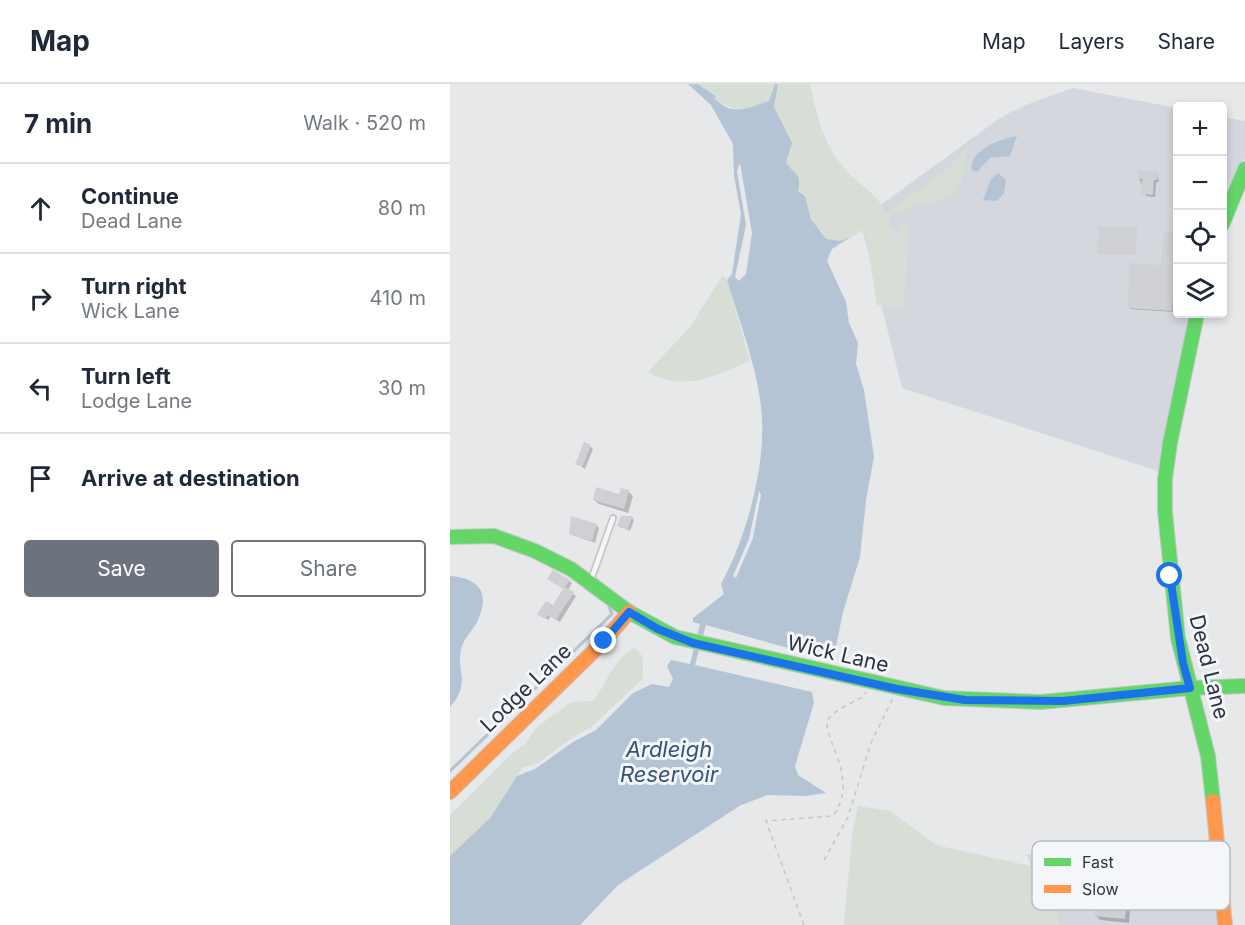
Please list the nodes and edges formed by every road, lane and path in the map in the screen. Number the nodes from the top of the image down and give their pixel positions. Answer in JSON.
{"nodes":[{"id":1,"x":1245,"y":169,"type":"edge"},
{"id":2,"x":1227,"y":213,"type":"edge"},
{"id":3,"x":1196,"y":318,"type":"edge"},
{"id":4,"x":613,"y":518,"type":"dead end"},
{"id":5,"x":450,"y":537,"type":"edge"},
{"id":6,"x":590,"y":583,"type":"junction"},
{"id":7,"x":629,"y":612,"type":"junction"},
{"id":8,"x":862,"y":649,"type":"dead end"},
{"id":9,"x":855,"y":679,"type":"junction"},
{"id":10,"x":871,"y":683,"type":"junction"},
{"id":11,"x":1245,"y":686,"type":"edge"},
{"id":12,"x":1190,"y":688,"type":"junction"},
{"id":13,"x":897,"y":689,"type":"junction"},
{"id":14,"x":450,"y":792,"type":"edge"},
{"id":15,"x":1217,"y":841,"type":"edge"},
{"id":16,"x":824,"y":860,"type":"dead end"},
{"id":17,"x":1223,"y":910,"type":"edge"},
{"id":18,"x":804,"y":925,"type":"edge"},
{"id":19,"x":1225,"y":925,"type":"edge"}],
"edges":[{"from":1,"to":2,"type":"street"},
{"from":3,"to":12,"type":"street","name":"Dead Lane"},
{"from":4,"to":6,"type":"lane"},
{"from":5,"to":6,"type":"street","name":"Wick Lane"},
{"from":6,"to":7,"type":"street","name":"Wick Lane"},
{"from":7,"to":9,"type":"street","name":"Wick Lane"},
{"from":7,"to":14,"type":"street","name":"Lodge Lane"},
{"from":8,"to":9,"type":"path"},
{"from":9,"to":10,"type":"street","name":"Wick Lane"},
{"from":10,"to":13,"type":"street","name":"Wick Lane"},
{"from":10,"to":18,"type":"path"},
{"from":11,"to":12,"type":"street","name":"Wick Lane"},
{"from":12,"to":13,"type":"street","name":"Wick Lane"},
{"from":12,"to":15,"type":"street","name":"Dead Lane"},
{"from":13,"to":16,"type":"path"},
{"from":17,"to":19,"type":"street","name":"Dead Lane"}]}
